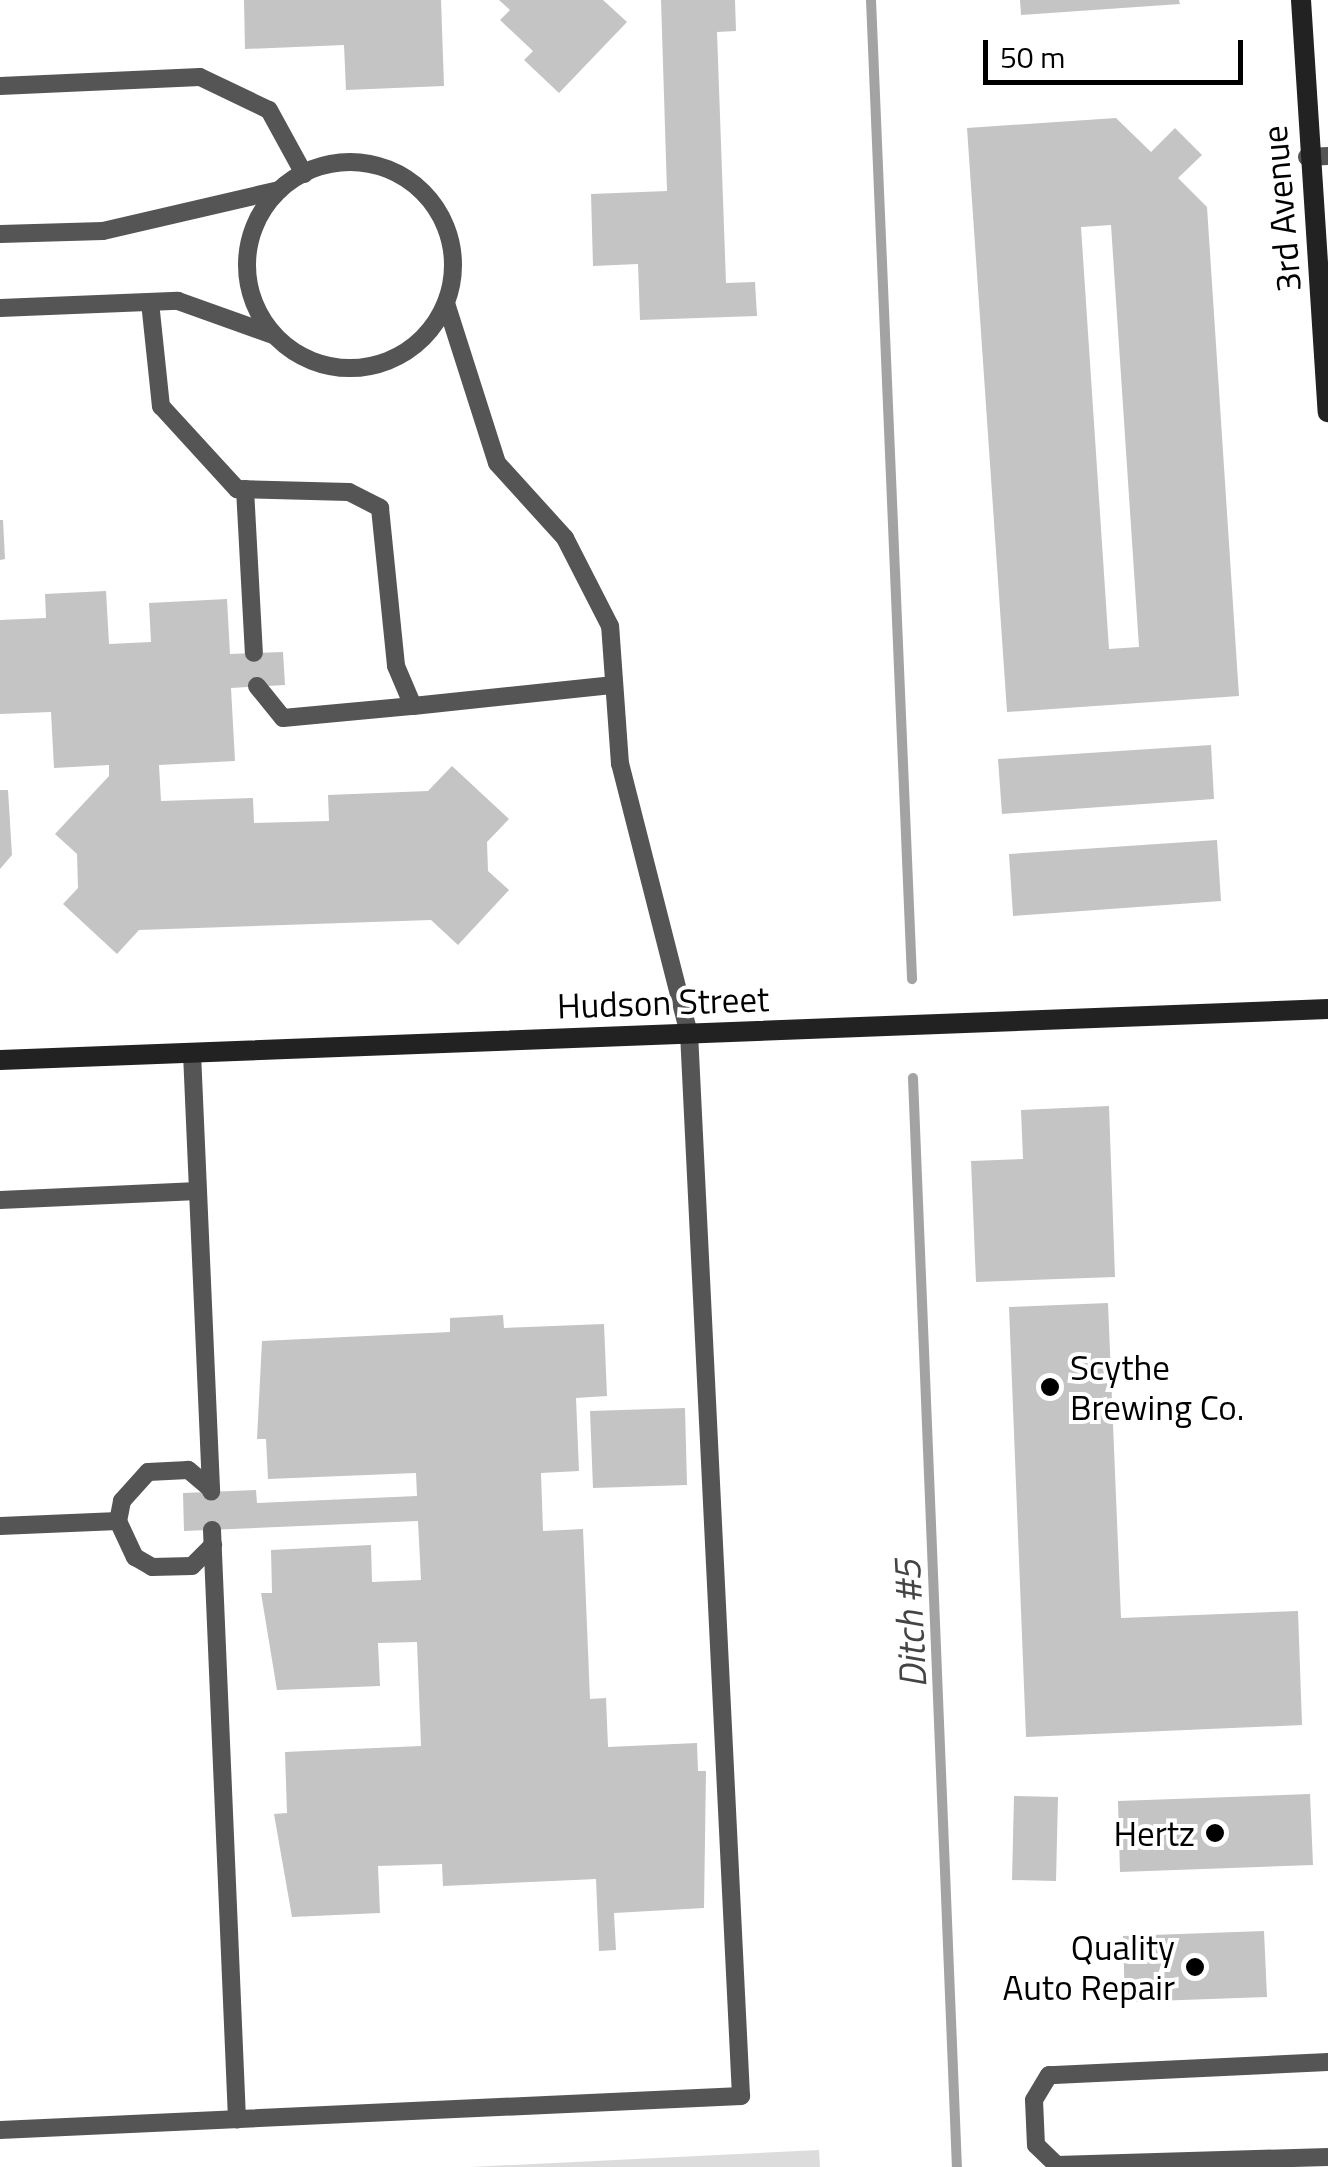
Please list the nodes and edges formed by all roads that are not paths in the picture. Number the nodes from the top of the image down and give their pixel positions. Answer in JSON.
{"nodes":[{"id":1,"x":1302,"y":0,"type":"edge"},
{"id":2,"x":0,"y":86,"type":"edge"},
{"id":3,"x":1317,"y":156,"type":"edge"},
{"id":4,"x":304,"y":174,"type":"junction"},
{"id":5,"x":280,"y":189,"type":"junction"},
{"id":6,"x":0,"y":234,"type":"edge"},
{"id":7,"x":1323,"y":238,"type":"edge"},
{"id":8,"x":150,"y":302,"type":"junction"},
{"id":9,"x":446,"y":303,"type":"junction"},
{"id":10,"x":0,"y":308,"type":"edge"},
{"id":11,"x":274,"y":336,"type":"junction"},
{"id":12,"x":1328,"y":412,"type":"edge"},
{"id":13,"x":246,"y":489,"type":"junction"},
{"id":14,"x":254,"y":653,"type":"dead end"},
{"id":15,"x":614,"y":685,"type":"junction"},
{"id":16,"x":257,"y":686,"type":"dead end"},
{"id":17,"x":414,"y":706,"type":"junction"},
{"id":18,"x":1328,"y":1009,"type":"edge"},
{"id":19,"x":690,"y":1034,"type":"junction"},
{"id":20,"x":192,"y":1052,"type":"junction"},
{"id":21,"x":0,"y":1060,"type":"edge"},
{"id":22,"x":198,"y":1191,"type":"junction"},
{"id":23,"x":0,"y":1200,"type":"edge"},
{"id":24,"x":118,"y":1521,"type":"junction"},
{"id":25,"x":0,"y":1526,"type":"edge"},
{"id":26,"x":1328,"y":2062,"type":"edge"},
{"id":27,"x":237,"y":2119,"type":"junction"},
{"id":28,"x":0,"y":2130,"type":"edge"},
{"id":29,"x":1328,"y":2158,"type":"edge"},
{"id":30,"x":1040,"y":2159,"type":"edge"}],
"edges":[{"from":1,"to":3,"type":"street","name":"3rd Avenue"},
{"from":2,"to":4,"type":"lane"},
{"from":3,"to":7,"type":"street","name":"3rd Avenue"},
{"from":4,"to":5,"type":"lane"},
{"from":4,"to":9,"type":"lane"},
{"from":5,"to":6,"type":"lane"},
{"from":5,"to":11,"type":"lane"},
{"from":7,"to":12,"type":"street","name":"3rd Avenue"},
{"from":8,"to":10,"type":"lane"},
{"from":8,"to":11,"type":"lane"},
{"from":8,"to":13,"type":"lane"},
{"from":9,"to":11,"type":"lane"},
{"from":9,"to":15,"type":"lane"},
{"from":13,"to":14,"type":"lane"},
{"from":13,"to":17,"type":"lane"},
{"from":15,"to":17,"type":"lane"},
{"from":15,"to":19,"type":"lane"},
{"from":16,"to":17,"type":"lane"},
{"from":18,"to":19,"type":"street","name":"Hudson Street"},
{"from":19,"to":20,"type":"street","name":"Hudson Street"},
{"from":19,"to":27,"type":"lane"},
{"from":20,"to":21,"type":"street","name":"Hudson Street"},
{"from":20,"to":22,"type":"lane"},
{"from":22,"to":23,"type":"lane"},
{"from":22,"to":24,"type":"lane"},
{"from":24,"to":25,"type":"lane"},
{"from":24,"to":27,"type":"lane"},
{"from":26,"to":30,"type":"lane"},
{"from":27,"to":28,"type":"lane"},
{"from":29,"to":30,"type":"lane"}]}
